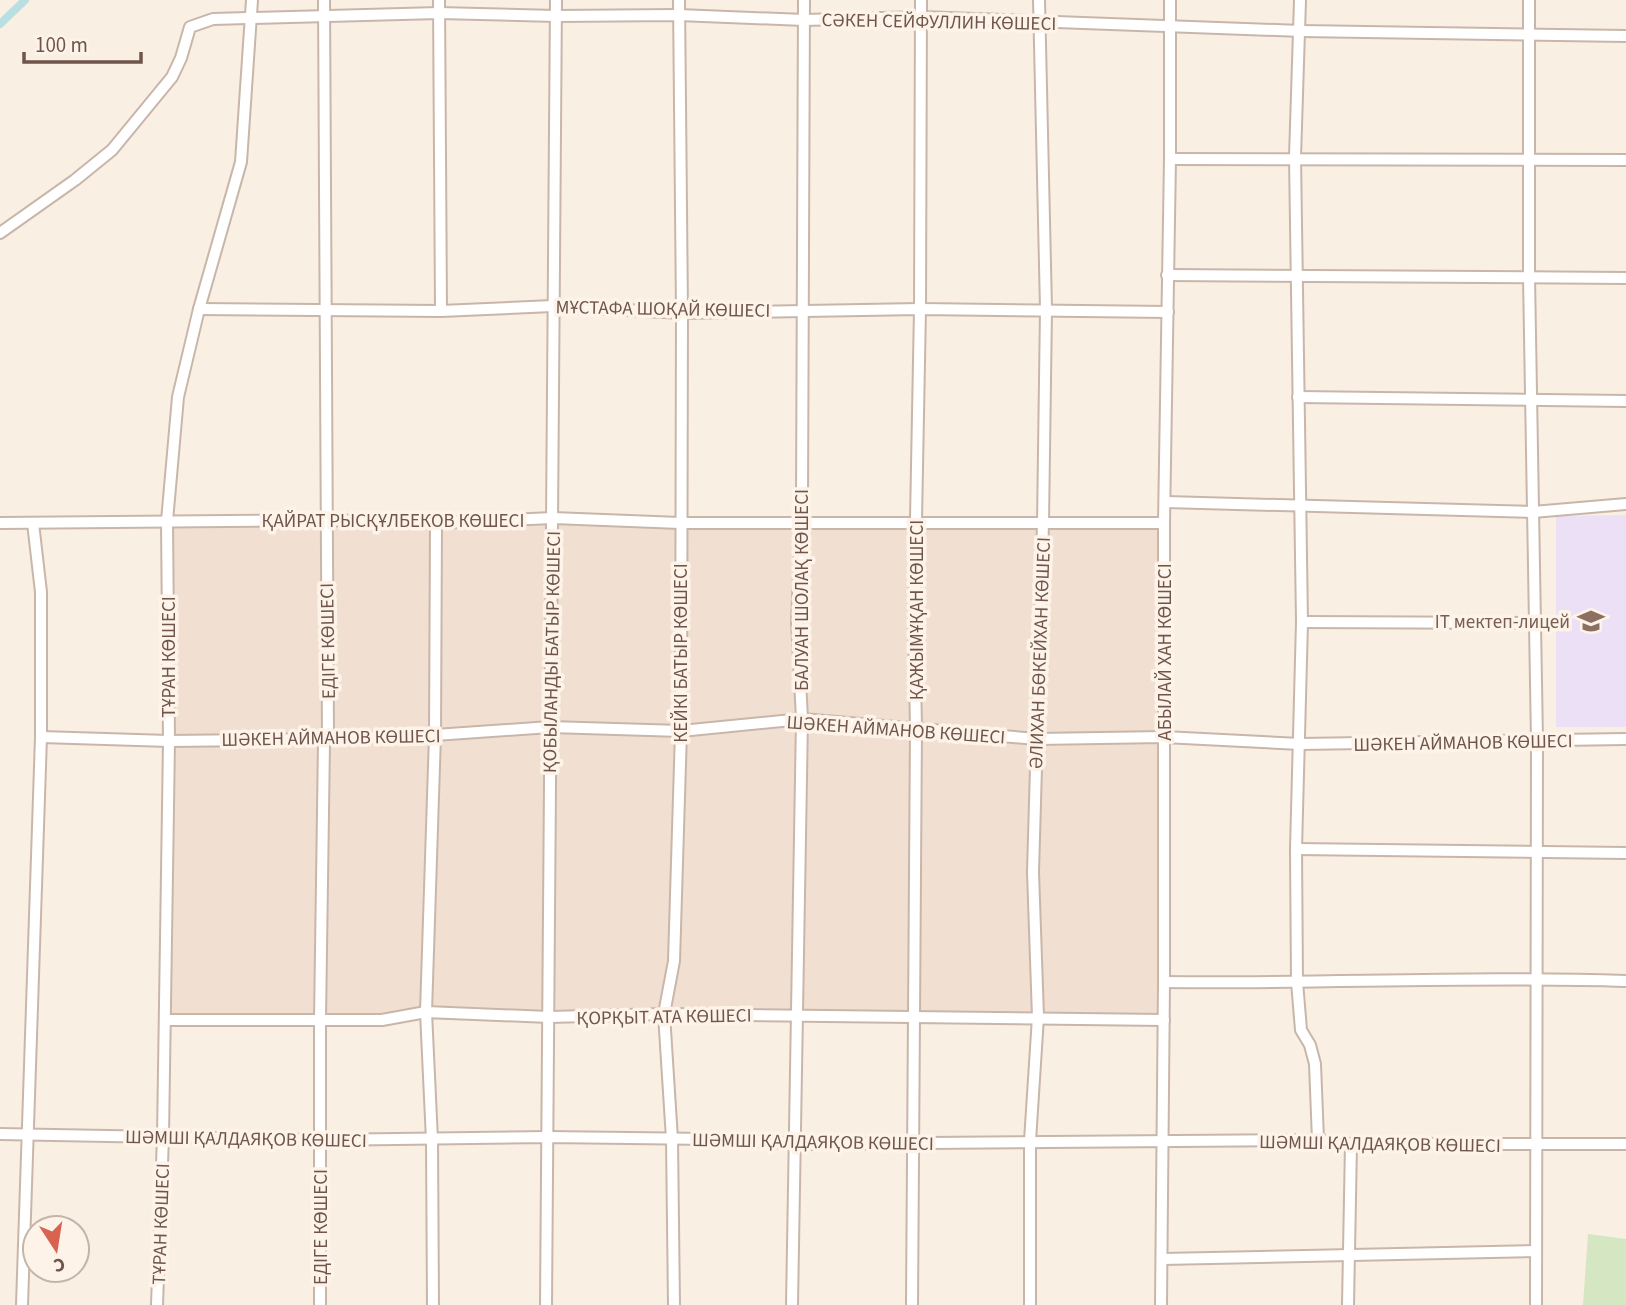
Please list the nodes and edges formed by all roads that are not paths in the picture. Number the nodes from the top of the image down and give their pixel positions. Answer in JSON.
{"nodes":[{"id":1,"x":251,"y":0,"type":"edge"},
{"id":2,"x":324,"y":0,"type":"edge"},
{"id":3,"x":439,"y":0,"type":"edge"},
{"id":4,"x":556,"y":0,"type":"edge"},
{"id":5,"x":679,"y":0,"type":"edge"},
{"id":6,"x":804,"y":0,"type":"edge"},
{"id":7,"x":921,"y":0,"type":"edge"},
{"id":8,"x":1039,"y":0,"type":"edge"},
{"id":9,"x":1170,"y":0,"type":"edge"},
{"id":10,"x":1300,"y":0,"type":"edge"},
{"id":11,"x":1530,"y":0,"type":"edge"},
{"id":12,"x":439,"y":13,"type":"junction"},
{"id":13,"x":679,"y":15,"type":"junction"},
{"id":14,"x":556,"y":16,"type":"junction"},
{"id":15,"x":324,"y":17,"type":"junction"},
{"id":16,"x":921,"y":17,"type":"junction"},
{"id":17,"x":252,"y":18,"type":"junction"},
{"id":18,"x":804,"y":20,"type":"junction"},
{"id":19,"x":1039,"y":21,"type":"junction"},
{"id":20,"x":1169,"y":27,"type":"junction"},
{"id":21,"x":1301,"y":30,"type":"junction"},
{"id":22,"x":1529,"y":35,"type":"junction"},
{"id":23,"x":1626,"y":36,"type":"edge"},
{"id":24,"x":1296,"y":157,"type":"junction"},
{"id":25,"x":1170,"y":159,"type":"junction"},
{"id":26,"x":1531,"y":159,"type":"junction"},
{"id":27,"x":1626,"y":160,"type":"edge"},
{"id":28,"x":0,"y":233,"type":"edge"},
{"id":29,"x":1167,"y":275,"type":"junction"},
{"id":30,"x":1297,"y":275,"type":"junction"},
{"id":31,"x":1529,"y":277,"type":"junction"},
{"id":32,"x":1626,"y":278,"type":"edge"},
{"id":33,"x":552,"y":306,"type":"junction"},
{"id":34,"x":199,"y":309,"type":"junction"},
{"id":35,"x":920,"y":309,"type":"junction"},
{"id":36,"x":1046,"y":309,"type":"junction"},
{"id":37,"x":802,"y":310,"type":"junction"},
{"id":38,"x":326,"y":311,"type":"junction"},
{"id":39,"x":441,"y":311,"type":"junction"},
{"id":40,"x":1168,"y":312,"type":"junction"},
{"id":41,"x":682,"y":313,"type":"junction"},
{"id":42,"x":1298,"y":397,"type":"junction"},
{"id":43,"x":1532,"y":401,"type":"junction"},
{"id":44,"x":1626,"y":401,"type":"edge"},
{"id":45,"x":1166,"y":502,"type":"junction"},
{"id":46,"x":1626,"y":505,"type":"edge"},
{"id":47,"x":1299,"y":506,"type":"junction"},
{"id":48,"x":1534,"y":512,"type":"junction"},
{"id":49,"x":552,"y":518,"type":"junction"},
{"id":50,"x":326,"y":520,"type":"junction"},
{"id":51,"x":167,"y":521,"type":"junction"},
{"id":52,"x":0,"y":523,"type":"edge"},
{"id":53,"x":33,"y":523,"type":"junction"},
{"id":54,"x":436,"y":523,"type":"junction"},
{"id":55,"x":680,"y":523,"type":"junction"},
{"id":56,"x":801,"y":523,"type":"junction"},
{"id":57,"x":916,"y":523,"type":"junction"},
{"id":58,"x":1043,"y":523,"type":"junction"},
{"id":59,"x":1164,"y":523,"type":"junction"},
{"id":60,"x":1302,"y":622,"type":"junction"},
{"id":61,"x":1536,"y":623,"type":"junction"},
{"id":62,"x":802,"y":719,"type":"junction"},
{"id":63,"x":550,"y":727,"type":"junction"},
{"id":64,"x":916,"y":728,"type":"junction"},
{"id":65,"x":681,"y":731,"type":"junction"},
{"id":66,"x":435,"y":735,"type":"junction"},
{"id":67,"x":41,"y":737,"type":"junction"},
{"id":68,"x":1164,"y":737,"type":"junction"},
{"id":69,"x":328,"y":739,"type":"junction"},
{"id":70,"x":1037,"y":739,"type":"junction"},
{"id":71,"x":1537,"y":740,"type":"junction"},
{"id":72,"x":1626,"y":740,"type":"edge"},
{"id":73,"x":169,"y":741,"type":"junction"},
{"id":74,"x":1300,"y":744,"type":"junction"},
{"id":75,"x":1296,"y":849,"type":"junction"},
{"id":76,"x":1538,"y":851,"type":"junction"},
{"id":77,"x":1626,"y":853,"type":"edge"},
{"id":78,"x":1537,"y":978,"type":"junction"},
{"id":79,"x":1626,"y":981,"type":"edge"},
{"id":80,"x":1164,"y":982,"type":"junction"},
{"id":81,"x":1297,"y":982,"type":"junction"},
{"id":82,"x":426,"y":1012,"type":"junction"},
{"id":83,"x":664,"y":1014,"type":"junction"},
{"id":84,"x":796,"y":1015,"type":"junction"},
{"id":85,"x":550,"y":1017,"type":"junction"},
{"id":86,"x":915,"y":1017,"type":"junction"},
{"id":87,"x":1038,"y":1017,"type":"junction"},
{"id":88,"x":165,"y":1020,"type":"junction"},
{"id":89,"x":320,"y":1020,"type":"junction"},
{"id":90,"x":1164,"y":1020,"type":"junction"},
{"id":91,"x":0,"y":1134,"type":"edge"},
{"id":92,"x":27,"y":1135,"type":"junction"},
{"id":93,"x":163,"y":1136,"type":"junction"},
{"id":94,"x":548,"y":1137,"type":"junction"},
{"id":95,"x":672,"y":1139,"type":"junction"},
{"id":96,"x":320,"y":1140,"type":"junction"},
{"id":97,"x":432,"y":1140,"type":"junction"},
{"id":98,"x":1318,"y":1140,"type":"junction"},
{"id":99,"x":1030,"y":1141,"type":"junction"},
{"id":100,"x":794,"y":1142,"type":"junction"},
{"id":101,"x":1162,"y":1142,"type":"junction"},
{"id":102,"x":915,"y":1143,"type":"junction"},
{"id":103,"x":1351,"y":1144,"type":"junction"},
{"id":104,"x":1626,"y":1144,"type":"edge"},
{"id":105,"x":1535,"y":1145,"type":"junction"},
{"id":106,"x":1536,"y":1251,"type":"junction"},
{"id":107,"x":1348,"y":1254,"type":"junction"},
{"id":108,"x":1161,"y":1259,"type":"junction"},
{"id":109,"x":22,"y":1305,"type":"edge"},
{"id":110,"x":157,"y":1305,"type":"edge"},
{"id":111,"x":320,"y":1305,"type":"edge"},
{"id":112,"x":433,"y":1305,"type":"edge"},
{"id":113,"x":546,"y":1305,"type":"edge"},
{"id":114,"x":674,"y":1305,"type":"edge"},
{"id":115,"x":792,"y":1305,"type":"edge"},
{"id":116,"x":912,"y":1305,"type":"edge"},
{"id":117,"x":1030,"y":1305,"type":"edge"},
{"id":118,"x":1161,"y":1305,"type":"edge"},
{"id":119,"x":1348,"y":1305,"type":"edge"},
{"id":120,"x":1536,"y":1305,"type":"edge"}],
"edges":[{"from":1,"to":17,"type":"street","name":"ТҰРАН КӨШЕСІ"},
{"from":2,"to":15,"type":"street","name":"ЕДІГЕ КӨШЕСІ"},
{"from":3,"to":12,"type":"street"},
{"from":4,"to":14,"type":"street","name":"ҚОБЫЛАНДЫ БАТЫР КӨШЕСІ"},
{"from":5,"to":13,"type":"street","name":"КЕЙКІ БАТЫР КӨШЕСІ"},
{"from":6,"to":18,"type":"street","name":"БАЛУАН ШОЛАҚ КӨШЕСІ"},
{"from":7,"to":16,"type":"street","name":"ҚАЖЫМҰҚАН КӨШЕСІ"},
{"from":8,"to":19,"type":"street","name":"ӘЛИХАН БӨКЕЙХАН КӨШЕСІ"},
{"from":9,"to":20,"type":"street","name":"АБЫЛАЙ ХАН КӨШЕСІ"},
{"from":10,"to":21,"type":"street"},
{"from":11,"to":22,"type":"street"},
{"from":12,"to":14,"type":"street","name":"СӘКЕН СЕЙФУЛЛИН КӨШЕСІ"},
{"from":12,"to":15,"type":"street","name":"СӘКЕН СЕЙФУЛЛИН КӨШЕСІ"},
{"from":12,"to":39,"type":"street"},
{"from":13,"to":14,"type":"street","name":"СӘКЕН СЕЙФУЛЛИН КӨШЕСІ"},
{"from":13,"to":18,"type":"street","name":"СӘКЕН СЕЙФУЛЛИН КӨШЕСІ"},
{"from":13,"to":41,"type":"street","name":"КЕЙКІ БАТЫР КӨШЕСІ"},
{"from":14,"to":33,"type":"street","name":"ҚОБЫЛАНДЫ БАТЫР КӨШЕСІ"},
{"from":15,"to":17,"type":"street","name":"СӘКЕН СЕЙФУЛЛИН КӨШЕСІ"},
{"from":15,"to":38,"type":"street","name":"ЕДІГЕ КӨШЕСІ"},
{"from":16,"to":18,"type":"street","name":"СӘКЕН СЕЙФУЛЛИН КӨШЕСІ"},
{"from":16,"to":19,"type":"street","name":"СӘКЕН СЕЙФУЛЛИН КӨШЕСІ"},
{"from":16,"to":35,"type":"street","name":"ҚАЖЫМҰҚАН КӨШЕСІ"},
{"from":17,"to":28,"type":"street","name":"СӘКЕН СЕЙФУЛЛИН КӨШЕСІ"},
{"from":17,"to":34,"type":"street","name":"ТҰРАН КӨШЕСІ"},
{"from":18,"to":37,"type":"street","name":"БАЛУАН ШОЛАҚ КӨШЕСІ"},
{"from":19,"to":20,"type":"street","name":"СӘКЕН СЕЙФУЛЛИН КӨШЕСІ"},
{"from":19,"to":36,"type":"street","name":"ӘЛИХАН БӨКЕЙХАН КӨШЕСІ"},
{"from":20,"to":21,"type":"street","name":"СӘКЕН СЕЙФУЛЛИН КӨШЕСІ"},
{"from":20,"to":25,"type":"street","name":"АБЫЛАЙ ХАН КӨШЕСІ"},
{"from":21,"to":22,"type":"street","name":"СӘКЕН СЕЙФУЛЛИН КӨШЕСІ"},
{"from":21,"to":24,"type":"street"},
{"from":22,"to":23,"type":"street","name":"СӘКЕН СЕЙФУЛЛИН КӨШЕСІ"},
{"from":22,"to":26,"type":"street"},
{"from":24,"to":25,"type":"street"},
{"from":24,"to":26,"type":"street"},
{"from":24,"to":30,"type":"street"},
{"from":25,"to":29,"type":"street","name":"АБЫЛАЙ ХАН КӨШЕСІ"},
{"from":26,"to":27,"type":"street"},
{"from":26,"to":31,"type":"street"},
{"from":29,"to":30,"type":"street"},
{"from":29,"to":40,"type":"street","name":"АБЫЛАЙ ХАН КӨШЕСІ"},
{"from":30,"to":31,"type":"street"},
{"from":30,"to":42,"type":"street"},
{"from":31,"to":32,"type":"street"},
{"from":31,"to":43,"type":"street"},
{"from":33,"to":39,"type":"street","name":"МҰСТАФА ШОҚАЙ КӨШЕСІ"},
{"from":33,"to":41,"type":"street","name":"МҰСТАФА ШОҚАЙ КӨШЕСІ"},
{"from":33,"to":49,"type":"street","name":"ҚОБЫЛАНДЫ БАТЫР КӨШЕСІ"},
{"from":34,"to":38,"type":"street","name":"МҰСТАФА ШОҚАЙ КӨШЕСІ"},
{"from":34,"to":51,"type":"street","name":"ТҰРАН КӨШЕСІ"},
{"from":35,"to":36,"type":"street","name":"МҰСТАФА ШОҚАЙ КӨШЕСІ"},
{"from":35,"to":37,"type":"street","name":"МҰСТАФА ШОҚАЙ КӨШЕСІ"},
{"from":35,"to":57,"type":"street","name":"ҚАЖЫМҰҚАН КӨШЕСІ"},
{"from":36,"to":40,"type":"street","name":"МҰСТАФА ШОҚАЙ КӨШЕСІ"},
{"from":36,"to":58,"type":"street","name":"ӘЛИХАН БӨКЕЙХАН КӨШЕСІ"},
{"from":37,"to":41,"type":"street","name":"МҰСТАФА ШОҚАЙ КӨШЕСІ"},
{"from":37,"to":56,"type":"street","name":"БАЛУАН ШОЛАҚ КӨШЕСІ"},
{"from":38,"to":39,"type":"street","name":"МҰСТАФА ШОҚАЙ КӨШЕСІ"},
{"from":38,"to":50,"type":"street","name":"ЕДІГЕ КӨШЕСІ"},
{"from":40,"to":45,"type":"street","name":"АБЫЛАЙ ХАН КӨШЕСІ"},
{"from":41,"to":55,"type":"street","name":"КЕЙКІ БАТЫР КӨШЕСІ"},
{"from":42,"to":43,"type":"street"},
{"from":42,"to":47,"type":"street"},
{"from":43,"to":44,"type":"street"},
{"from":43,"to":48,"type":"street"},
{"from":45,"to":47,"type":"street"},
{"from":45,"to":59,"type":"street","name":"АБЫЛАЙ ХАН КӨШЕСІ"},
{"from":46,"to":48,"type":"street"},
{"from":47,"to":48,"type":"street"},
{"from":47,"to":60,"type":"street"},
{"from":48,"to":61,"type":"street"},
{"from":49,"to":54,"type":"street","name":"ҚАЙРАТ РЫСҚҰЛБЕКОВ КӨШЕСІ"},
{"from":49,"to":55,"type":"street","name":"ҚАЙРАТ РЫСҚҰЛБЕКОВ КӨШЕСІ"},
{"from":49,"to":63,"type":"street","name":"ҚОБЫЛАНДЫ БАТЫР КӨШЕСІ"},
{"from":50,"to":51,"type":"street","name":"ҚАЙРАТ РЫСҚҰЛБЕКОВ КӨШЕСІ"},
{"from":50,"to":54,"type":"street","name":"ҚАЙРАТ РЫСҚҰЛБЕКОВ КӨШЕСІ"},
{"from":50,"to":69,"type":"street","name":"ЕДІГЕ КӨШЕСІ"},
{"from":51,"to":53,"type":"street","name":"ҚАЙРАТ РЫСҚҰЛБЕКОВ КӨШЕСІ"},
{"from":51,"to":73,"type":"street","name":"ТҰРАН КӨШЕСІ"},
{"from":52,"to":53,"type":"street","name":"ҚАЙРАТ РЫСҚҰЛБЕКОВ КӨШЕСІ"},
{"from":53,"to":67,"type":"street"},
{"from":54,"to":66,"type":"street"},
{"from":55,"to":56,"type":"street","name":"ҚАЙРАТ РЫСҚҰЛБЕКОВ КӨШЕСІ"},
{"from":55,"to":65,"type":"street","name":"КЕЙКІ БАТЫР КӨШЕСІ"},
{"from":56,"to":57,"type":"street","name":"ҚАЙРАТ РЫСҚҰЛБЕКОВ КӨШЕСІ"},
{"from":56,"to":62,"type":"street","name":"БАЛУАН ШОЛАҚ КӨШЕСІ"},
{"from":57,"to":58,"type":"street","name":"ҚАЙРАТ РЫСҚҰЛБЕКОВ КӨШЕСІ"},
{"from":57,"to":64,"type":"street","name":"ҚАЖЫМҰҚАН КӨШЕСІ"},
{"from":58,"to":59,"type":"street","name":"ҚАЙРАТ РЫСҚҰЛБЕКОВ КӨШЕСІ"},
{"from":58,"to":70,"type":"street","name":"ӘЛИХАН БӨКЕЙХАН КӨШЕСІ"},
{"from":59,"to":68,"type":"street","name":"АБЫЛАЙ ХАН КӨШЕСІ"},
{"from":60,"to":61,"type":"street"},
{"from":60,"to":74,"type":"street"},
{"from":61,"to":71,"type":"street"},
{"from":62,"to":64,"type":"street","name":"ШӘКЕН АЙМАНОВ КӨШЕСІ"},
{"from":62,"to":65,"type":"street","name":"ШӘКЕН АЙМАНОВ КӨШЕСІ"},
{"from":62,"to":84,"type":"street","name":"БАЛУАН ШОЛАҚ КӨШЕСІ"},
{"from":63,"to":65,"type":"street","name":"ШӘКЕН АЙМАНОВ КӨШЕСІ"},
{"from":63,"to":66,"type":"street","name":"ШӘКЕН АЙМАНОВ КӨШЕСІ"},
{"from":63,"to":85,"type":"street","name":"ҚОБЫЛАНДЫ БАТЫР КӨШЕСІ"},
{"from":64,"to":70,"type":"street","name":"ШӘКЕН АЙМАНОВ КӨШЕСІ"},
{"from":64,"to":86,"type":"street","name":"ҚАЖЫМҰҚАН КӨШЕСІ"},
{"from":65,"to":83,"type":"street","name":"КЕЙКІ БАТЫР КӨШЕСІ"},
{"from":66,"to":69,"type":"street","name":"ШӘКЕН АЙМАНОВ КӨШЕСІ"},
{"from":66,"to":82,"type":"street"},
{"from":67,"to":73,"type":"street","name":"ШӘКЕН АЙМАНОВ КӨШЕСІ"},
{"from":67,"to":92,"type":"street"},
{"from":68,"to":70,"type":"street","name":"ШӘКЕН АЙМАНОВ КӨШЕСІ"},
{"from":68,"to":74,"type":"street","name":"ШӘКЕН АЙМАНОВ КӨШЕСІ"},
{"from":68,"to":80,"type":"street","name":"АБЫЛАЙ ХАН КӨШЕСІ"},
{"from":69,"to":73,"type":"street","name":"ШӘКЕН АЙМАНОВ КӨШЕСІ"},
{"from":69,"to":89,"type":"street","name":"ЕДІГЕ КӨШЕСІ"},
{"from":70,"to":87,"type":"street","name":"ӘЛИХАН БӨКЕЙХАН КӨШЕСІ"},
{"from":71,"to":72,"type":"street","name":"ШӘКЕН АЙМАНОВ КӨШЕСІ"},
{"from":71,"to":74,"type":"street","name":"ШӘКЕН АЙМАНОВ КӨШЕСІ"},
{"from":71,"to":76,"type":"street"},
{"from":73,"to":88,"type":"street","name":"ТҰРАН КӨШЕСІ"},
{"from":74,"to":75,"type":"street"},
{"from":75,"to":76,"type":"street"},
{"from":75,"to":81,"type":"street"},
{"from":76,"to":77,"type":"street"},
{"from":76,"to":78,"type":"street"},
{"from":78,"to":79,"type":"street"},
{"from":78,"to":81,"type":"street"},
{"from":78,"to":105,"type":"street"},
{"from":80,"to":81,"type":"street"},
{"from":80,"to":90,"type":"street","name":"АБЫЛАЙ ХАН КӨШЕСІ"},
{"from":81,"to":98,"type":"street"},
{"from":82,"to":85,"type":"street","name":"ҚОРҚЫТ АТА КӨШЕСІ"},
{"from":82,"to":89,"type":"street","name":"ҚОРҚЫТ АТА КӨШЕСІ"},
{"from":82,"to":97,"type":"street"},
{"from":83,"to":84,"type":"street","name":"ҚОРҚЫТ АТА КӨШЕСІ"},
{"from":83,"to":85,"type":"street","name":"ҚОРҚЫТ АТА КӨШЕСІ"},
{"from":83,"to":95,"type":"street","name":"КЕЙКІ БАТЫР КӨШЕСІ"},
{"from":84,"to":86,"type":"street","name":"ҚОРҚЫТ АТА КӨШЕСІ"},
{"from":84,"to":100,"type":"street","name":"БАЛУАН ШОЛАҚ КӨШЕСІ"},
{"from":85,"to":94,"type":"street","name":"ҚОБЫЛАНДЫ БАТЫР КӨШЕСІ"},
{"from":86,"to":87,"type":"street","name":"ҚОРҚЫТ АТА КӨШЕСІ"},
{"from":86,"to":102,"type":"street","name":"ҚАЖЫМҰҚАН КӨШЕСІ"},
{"from":87,"to":90,"type":"street","name":"ҚОРҚЫТ АТА КӨШЕСІ"},
{"from":87,"to":99,"type":"street","name":"ӘЛИХАН БӨКЕЙХАН КӨШЕСІ"},
{"from":88,"to":89,"type":"street","name":"ҚОРҚЫТ АТА КӨШЕСІ"},
{"from":88,"to":93,"type":"street","name":"ТҰРАН КӨШЕСІ"},
{"from":89,"to":96,"type":"street","name":"ЕДІГЕ КӨШЕСІ"},
{"from":90,"to":101,"type":"street","name":"АБЫЛАЙ ХАН КӨШЕСІ"},
{"from":91,"to":92,"type":"street","name":"ШӘМШІ ҚАЛДАЯҚОВ КӨШЕСІ"},
{"from":92,"to":93,"type":"street","name":"ШӘМШІ ҚАЛДАЯҚОВ КӨШЕСІ"},
{"from":92,"to":109,"type":"street"},
{"from":93,"to":96,"type":"street","name":"ШӘМШІ ҚАЛДАЯҚОВ КӨШЕСІ"},
{"from":93,"to":110,"type":"street","name":"ТҰРАН КӨШЕСІ"},
{"from":94,"to":95,"type":"street","name":"ШӘМШІ ҚАЛДАЯҚОВ КӨШЕСІ"},
{"from":94,"to":97,"type":"street","name":"ШӘМШІ ҚАЛДАЯҚОВ КӨШЕСІ"},
{"from":94,"to":113,"type":"street","name":"ҚОБЫЛАНДЫ БАТЫР КӨШЕСІ"},
{"from":95,"to":100,"type":"street","name":"ШӘМШІ ҚАЛДАЯҚОВ КӨШЕСІ"},
{"from":95,"to":114,"type":"street","name":"КЕЙКІ БАТЫР КӨШЕСІ"},
{"from":96,"to":97,"type":"street","name":"ШӘМШІ ҚАЛДАЯҚОВ КӨШЕСІ"},
{"from":96,"to":111,"type":"street","name":"ЕДІГЕ КӨШЕСІ"},
{"from":97,"to":112,"type":"street"},
{"from":98,"to":101,"type":"street","name":"ШӘМШІ ҚАЛДАЯҚОВ КӨШЕСІ"},
{"from":98,"to":103,"type":"street","name":"ШӘМШІ ҚАЛДАЯҚОВ КӨШЕСІ"},
{"from":99,"to":101,"type":"street","name":"ШӘМШІ ҚАЛДАЯҚОВ КӨШЕСІ"},
{"from":99,"to":102,"type":"street","name":"ШӘМШІ ҚАЛДАЯҚОВ КӨШЕСІ"},
{"from":99,"to":117,"type":"street","name":"ӘЛИХАН БӨКЕЙХАН КӨШЕСІ"},
{"from":100,"to":102,"type":"street","name":"ШӘМШІ ҚАЛДАЯҚОВ КӨШЕСІ"},
{"from":100,"to":115,"type":"street","name":"БАЛУАН ШОЛАҚ КӨШЕСІ"},
{"from":101,"to":108,"type":"street","name":"АБЫЛАЙ ХАН КӨШЕСІ"},
{"from":102,"to":116,"type":"street","name":"ҚАЖЫМҰҚАН КӨШЕСІ"},
{"from":103,"to":105,"type":"street","name":"ШӘМШІ ҚАЛДАЯҚОВ КӨШЕСІ"},
{"from":103,"to":107,"type":"street"},
{"from":104,"to":105,"type":"street","name":"ШӘМШІ ҚАЛДАЯҚОВ КӨШЕСІ"},
{"from":105,"to":106,"type":"street"},
{"from":106,"to":107,"type":"street"},
{"from":106,"to":120,"type":"street"},
{"from":107,"to":108,"type":"street"},
{"from":107,"to":119,"type":"street"},
{"from":108,"to":118,"type":"street","name":"АБЫЛАЙ ХАН КӨШЕСІ"}]}
